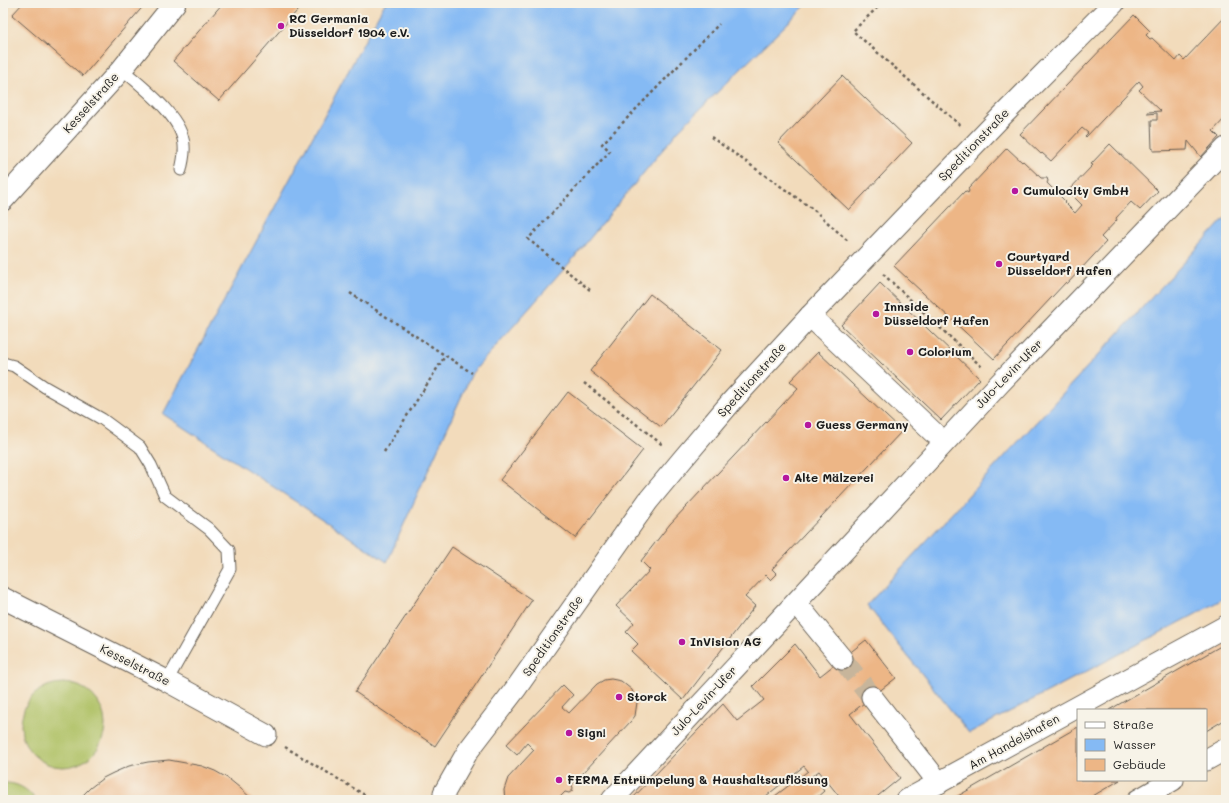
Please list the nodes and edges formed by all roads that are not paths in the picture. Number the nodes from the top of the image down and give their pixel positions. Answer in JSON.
{"nodes":[{"id":1,"x":174,"y":3,"type":"edge"},
{"id":2,"x":1114,"y":3,"type":"edge"},
{"id":3,"x":122,"y":69,"type":"junction"},
{"id":4,"x":1226,"y":148,"type":"edge"},
{"id":5,"x":181,"y":170,"type":"dead end"},
{"id":6,"x":5,"y":194,"type":"edge"},
{"id":7,"x":810,"y":316,"type":"junction"},
{"id":8,"x":3,"y":363,"type":"edge"},
{"id":9,"x":934,"y":433,"type":"dead end"},
{"id":10,"x":3,"y":598,"type":"edge"},
{"id":11,"x":796,"y":603,"type":"junction"},
{"id":12,"x":1226,"y":626,"type":"edge"},
{"id":13,"x":842,"y":659,"type":"tunnel mouth"},
{"id":14,"x":167,"y":681,"type":"junction"},
{"id":15,"x":872,"y":697,"type":"tunnel mouth"},
{"id":16,"x":1078,"y":709,"type":"edge"},
{"id":17,"x":1077,"y":710,"type":"edge"},
{"id":18,"x":266,"y":736,"type":"road end"},
{"id":19,"x":1226,"y":749,"type":"edge"},
{"id":20,"x":1207,"y":759,"type":"edge"},
{"id":21,"x":1170,"y":781,"type":"edge"},
{"id":22,"x":932,"y":791,"type":"edge"},
{"id":23,"x":444,"y":800,"type":"edge"},
{"id":24,"x":612,"y":800,"type":"edge"},
{"id":25,"x":907,"y":800,"type":"edge"},
{"id":26,"x":1138,"y":800,"type":"edge"}],
"edges":[{"from":1,"to":3,"type":"street","name":"Kesselstraße"},
{"from":2,"to":7,"type":"street","name":"Speditionstraße"},
{"from":3,"to":5,"type":"lane"},
{"from":3,"to":6,"type":"street","name":"Kesselstraße"},
{"from":4,"to":11,"type":"street","name":"Julo-Levin-Ufer"},
{"from":7,"to":9,"type":"street"},
{"from":7,"to":23,"type":"street","name":"Speditionstraße"},
{"from":8,"to":14,"type":"lane"},
{"from":10,"to":14,"type":"street","name":"Kesselstraße"},
{"from":11,"to":13,"type":"street"},
{"from":11,"to":24,"type":"street","name":"Julo-Levin-Ufer"},
{"from":12,"to":16,"type":"street","name":"Am Handelshafen"},
{"from":14,"to":18,"type":"street","name":"Kesselstraße"},
{"from":15,"to":22,"type":"street"},
{"from":17,"to":22,"type":"street","name":"Am Handelshafen"},
{"from":19,"to":20,"type":"street"},
{"from":21,"to":26,"type":"street"},
{"from":22,"to":25,"type":"street","name":"Am Handelshafen"}]}
